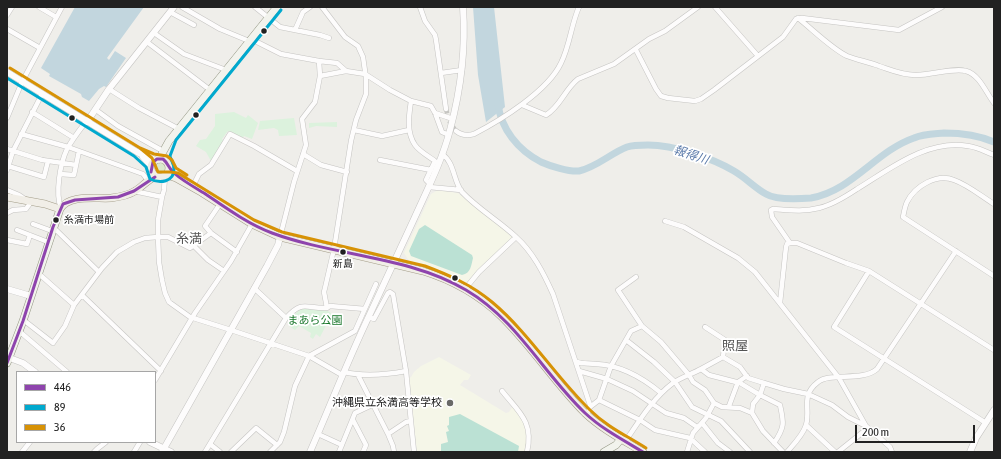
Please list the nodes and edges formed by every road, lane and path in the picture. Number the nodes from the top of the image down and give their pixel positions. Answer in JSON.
{"nodes":[{"id":1,"x":12,"y":7,"type":"edge"},
{"id":2,"x":38,"y":7,"type":"edge"},
{"id":3,"x":62,"y":7,"type":"edge"},
{"id":4,"x":182,"y":7,"type":"edge"},
{"id":5,"x":256,"y":7,"type":"edge"},
{"id":6,"x":277,"y":7,"type":"edge"},
{"id":7,"x":310,"y":7,"type":"edge"},
{"id":8,"x":322,"y":7,"type":"edge"},
{"id":9,"x":420,"y":7,"type":"edge"},
{"id":10,"x":463,"y":7,"type":"edge"},
{"id":11,"x":579,"y":7,"type":"edge"},
{"id":12,"x":698,"y":7,"type":"edge"},
{"id":13,"x":715,"y":7,"type":"edge"},
{"id":14,"x":942,"y":7,"type":"edge"},
{"id":15,"x":172,"y":9,"type":"edge"},
{"id":16,"x":7,"y":16,"type":"edge"},
{"id":17,"x":56,"y":17,"type":"junction"},
{"id":18,"x":268,"y":18,"type":"junction"},
{"id":19,"x":798,"y":18,"type":"junction"},
{"id":20,"x":194,"y":25,"type":"dead end"},
{"id":21,"x":7,"y":29,"type":"edge"},
{"id":22,"x":296,"y":30,"type":"junction"},
{"id":23,"x":154,"y":33,"type":"junction"},
{"id":24,"x":329,"y":38,"type":"dead end"},
{"id":25,"x":250,"y":40,"type":"junction"},
{"id":26,"x":147,"y":42,"type":"junction"},
{"id":27,"x":40,"y":48,"type":"junction"},
{"id":28,"x":636,"y":50,"type":"junction"},
{"id":29,"x":758,"y":56,"type":"junction"},
{"id":30,"x":319,"y":61,"type":"junction"},
{"id":31,"x":226,"y":70,"type":"junction"},
{"id":32,"x":346,"y":70,"type":"junction"},
{"id":33,"x":462,"y":70,"type":"junction"},
{"id":34,"x":7,"y":72,"type":"edge"},
{"id":35,"x":441,"y":73,"type":"junction"},
{"id":36,"x":365,"y":74,"type":"junction"},
{"id":37,"x":320,"y":76,"type":"junction"},
{"id":38,"x":22,"y":82,"type":"junction"},
{"id":39,"x":109,"y":90,"type":"junction"},
{"id":40,"x":210,"y":90,"type":"junction"},
{"id":41,"x":42,"y":94,"type":"junction"},
{"id":42,"x":411,"y":101,"type":"junction"},
{"id":43,"x":994,"y":103,"type":"edge"},
{"id":44,"x":522,"y":105,"type":"junction"},
{"id":45,"x":446,"y":109,"type":"tunnel mouth"},
{"id":46,"x":96,"y":110,"type":"junction"},
{"id":47,"x":8,"y":112,"type":"edge"},
{"id":48,"x":32,"y":112,"type":"junction"},
{"id":49,"x":435,"y":113,"type":"junction"},
{"id":50,"x":7,"y":118,"type":"edge"},
{"id":51,"x":453,"y":118,"type":"junction"},
{"id":52,"x":87,"y":122,"type":"junction"},
{"id":53,"x":179,"y":129,"type":"junction"},
{"id":54,"x":354,"y":130,"type":"junction"},
{"id":55,"x":409,"y":130,"type":"junction"},
{"id":56,"x":456,"y":131,"type":"dead end"},
{"id":57,"x":21,"y":134,"type":"junction"},
{"id":58,"x":449,"y":135,"type":"junction"},
{"id":59,"x":74,"y":138,"type":"junction"},
{"id":60,"x":172,"y":138,"type":"junction"},
{"id":61,"x":68,"y":147,"type":"junction"},
{"id":62,"x":7,"y":149,"type":"edge"},
{"id":63,"x":13,"y":151,"type":"junction"},
{"id":64,"x":79,"y":151,"type":"junction"},
{"id":65,"x":163,"y":151,"type":"junction"},
{"id":66,"x":137,"y":152,"type":"junction"},
{"id":67,"x":303,"y":154,"type":"junction"},
{"id":68,"x":442,"y":154,"type":"junction"},
{"id":69,"x":994,"y":155,"type":"edge"},
{"id":70,"x":380,"y":160,"type":"dead end"},
{"id":71,"x":48,"y":161,"type":"junction"},
{"id":72,"x":163,"y":162,"type":"junction"},
{"id":73,"x":63,"y":164,"type":"junction"},
{"id":74,"x":76,"y":165,"type":"junction"},
{"id":75,"x":8,"y":168,"type":"edge"},
{"id":76,"x":431,"y":170,"type":"junction"},
{"id":77,"x":297,"y":171,"type":"junction"},
{"id":78,"x":347,"y":172,"type":"junction"},
{"id":79,"x":60,"y":174,"type":"junction"},
{"id":80,"x":158,"y":174,"type":"junction"},
{"id":81,"x":146,"y":178,"type":"junction"},
{"id":82,"x":193,"y":186,"type":"junction"},
{"id":83,"x":430,"y":186,"type":"junction"},
{"id":84,"x":7,"y":190,"type":"edge"},
{"id":85,"x":461,"y":190,"type":"junction"},
{"id":86,"x":134,"y":191,"type":"junction"},
{"id":87,"x":200,"y":192,"type":"junction"},
{"id":88,"x":124,"y":195,"type":"junction"},
{"id":89,"x":7,"y":197,"type":"edge"},
{"id":90,"x":162,"y":197,"type":"junction"},
{"id":91,"x":17,"y":200,"type":"junction"},
{"id":92,"x":30,"y":201,"type":"junction"},
{"id":93,"x":220,"y":204,"type":"junction"},
{"id":94,"x":994,"y":204,"type":"edge"},
{"id":95,"x":60,"y":208,"type":"junction"},
{"id":96,"x":15,"y":210,"type":"junction"},
{"id":97,"x":7,"y":213,"type":"edge"},
{"id":98,"x":665,"y":221,"type":"dead end"},
{"id":99,"x":33,"y":224,"type":"dead end"},
{"id":100,"x":252,"y":224,"type":"junction"},
{"id":101,"x":52,"y":229,"type":"junction"},
{"id":102,"x":18,"y":230,"type":"dead end"},
{"id":103,"x":211,"y":234,"type":"junction"},
{"id":104,"x":30,"y":235,"type":"junction"},
{"id":105,"x":158,"y":237,"type":"junction"},
{"id":106,"x":280,"y":237,"type":"junction"},
{"id":107,"x":516,"y":237,"type":"junction"},
{"id":108,"x":7,"y":240,"type":"edge"},
{"id":109,"x":48,"y":242,"type":"junction"},
{"id":110,"x":790,"y":242,"type":"junction"},
{"id":111,"x":194,"y":246,"type":"junction"},
{"id":112,"x":334,"y":249,"type":"junction"},
{"id":113,"x":956,"y":251,"type":"junction"},
{"id":114,"x":237,"y":252,"type":"junction"},
{"id":115,"x":394,"y":264,"type":"junction"},
{"id":116,"x":224,"y":271,"type":"junction"},
{"id":117,"x":869,"y":271,"type":"junction"},
{"id":118,"x":99,"y":272,"type":"junction"},
{"id":119,"x":38,"y":273,"type":"junction"},
{"id":120,"x":994,"y":276,"type":"edge"},
{"id":121,"x":636,"y":277,"type":"dead end"},
{"id":122,"x":376,"y":284,"type":"dead end"},
{"id":123,"x":254,"y":288,"type":"junction"},
{"id":124,"x":7,"y":289,"type":"edge"},
{"id":125,"x":465,"y":289,"type":"junction"},
{"id":126,"x":82,"y":294,"type":"junction"},
{"id":127,"x":31,"y":296,"type":"junction"},
{"id":128,"x":780,"y":303,"type":"junction"},
{"id":129,"x":922,"y":304,"type":"junction"},
{"id":130,"x":74,"y":305,"type":"junction"},
{"id":131,"x":327,"y":308,"type":"junction"},
{"id":132,"x":365,"y":309,"type":"junction"},
{"id":133,"x":368,"y":317,"type":"junction"},
{"id":134,"x":192,"y":318,"type":"junction"},
{"id":135,"x":286,"y":318,"type":"junction"},
{"id":136,"x":23,"y":321,"type":"junction"},
{"id":137,"x":642,"y":326,"type":"junction"},
{"id":138,"x":705,"y":327,"type":"dead end"},
{"id":139,"x":231,"y":330,"type":"junction"},
{"id":140,"x":19,"y":331,"type":"junction"},
{"id":141,"x":351,"y":334,"type":"junction"},
{"id":142,"x":358,"y":338,"type":"junction"},
{"id":143,"x":626,"y":340,"type":"junction"},
{"id":144,"x":270,"y":344,"type":"junction"},
{"id":145,"x":994,"y":350,"type":"edge"},
{"id":146,"x":309,"y":356,"type":"junction"},
{"id":147,"x":723,"y":357,"type":"junction"},
{"id":148,"x":8,"y":359,"type":"edge"},
{"id":149,"x":884,"y":359,"type":"junction"},
{"id":150,"x":577,"y":362,"type":"junction"},
{"id":151,"x":611,"y":366,"type":"junction"},
{"id":152,"x":701,"y":369,"type":"junction"},
{"id":153,"x":34,"y":371,"type":"edge"},
{"id":154,"x":66,"y":371,"type":"edge"},
{"id":155,"x":161,"y":371,"type":"junction"},
{"id":156,"x":579,"y":371,"type":"junction"},
{"id":157,"x":406,"y":372,"type":"junction"},
{"id":158,"x":343,"y":374,"type":"junction"},
{"id":159,"x":358,"y":375,"type":"junction"},
{"id":160,"x":689,"y":375,"type":"junction"},
{"id":161,"x":747,"y":376,"type":"junction"},
{"id":162,"x":156,"y":378,"type":"edge"},
{"id":163,"x":839,"y":378,"type":"junction"},
{"id":164,"x":607,"y":379,"type":"junction"},
{"id":165,"x":675,"y":382,"type":"junction"},
{"id":166,"x":738,"y":382,"type":"junction"},
{"id":167,"x":764,"y":383,"type":"junction"},
{"id":168,"x":502,"y":391,"type":"dead end"},
{"id":169,"x":662,"y":393,"type":"junction"},
{"id":170,"x":808,"y":394,"type":"junction"},
{"id":171,"x":760,"y":395,"type":"junction"},
{"id":172,"x":598,"y":400,"type":"junction"},
{"id":173,"x":714,"y":403,"type":"junction"},
{"id":174,"x":652,"y":404,"type":"junction"},
{"id":175,"x":372,"y":405,"type":"junction"},
{"id":176,"x":590,"y":406,"type":"junction"},
{"id":177,"x":728,"y":406,"type":"junction"},
{"id":178,"x":994,"y":410,"type":"edge"},
{"id":179,"x":752,"y":413,"type":"junction"},
{"id":180,"x":587,"y":414,"type":"junction"},
{"id":181,"x":707,"y":415,"type":"junction"},
{"id":182,"x":353,"y":420,"type":"junction"},
{"id":183,"x":640,"y":420,"type":"junction"},
{"id":184,"x":411,"y":421,"type":"junction"},
{"id":185,"x":702,"y":423,"type":"junction"},
{"id":186,"x":986,"y":423,"type":"junction"},
{"id":187,"x":806,"y":425,"type":"junction"},
{"id":188,"x":697,"y":427,"type":"junction"},
{"id":189,"x":867,"y":427,"type":"junction"},
{"id":190,"x":318,"y":434,"type":"junction"},
{"id":191,"x":388,"y":434,"type":"junction"},
{"id":192,"x":690,"y":438,"type":"junction"},
{"id":193,"x":623,"y":440,"type":"junction"},
{"id":194,"x":774,"y":442,"type":"junction"},
{"id":195,"x":29,"y":443,"type":"edge"},
{"id":196,"x":104,"y":443,"type":"edge"},
{"id":197,"x":139,"y":443,"type":"edge"},
{"id":198,"x":152,"y":443,"type":"edge"},
{"id":199,"x":210,"y":444,"type":"junction"},
{"id":200,"x":277,"y":445,"type":"junction"},
{"id":201,"x":342,"y":445,"type":"junction"},
{"id":202,"x":162,"y":450,"type":"edge"},
{"id":203,"x":22,"y":452,"type":"edge"},
{"id":204,"x":94,"y":452,"type":"edge"},
{"id":205,"x":134,"y":452,"type":"edge"},
{"id":206,"x":171,"y":452,"type":"edge"},
{"id":207,"x":205,"y":452,"type":"edge"},
{"id":208,"x":220,"y":452,"type":"edge"},
{"id":209,"x":231,"y":452,"type":"edge"},
{"id":210,"x":270,"y":452,"type":"edge"},
{"id":211,"x":310,"y":452,"type":"edge"},
{"id":212,"x":339,"y":452,"type":"edge"},
{"id":213,"x":363,"y":452,"type":"edge"},
{"id":214,"x":394,"y":452,"type":"edge"},
{"id":215,"x":414,"y":452,"type":"edge"},
{"id":216,"x":527,"y":452,"type":"edge"},
{"id":217,"x":604,"y":452,"type":"edge"},
{"id":218,"x":643,"y":452,"type":"edge"},
{"id":219,"x":687,"y":452,"type":"edge"},
{"id":220,"x":705,"y":452,"type":"edge"},
{"id":221,"x":730,"y":452,"type":"edge"},
{"id":222,"x":750,"y":452,"type":"edge"},
{"id":223,"x":784,"y":452,"type":"edge"},
{"id":224,"x":787,"y":452,"type":"edge"},
{"id":225,"x":837,"y":452,"type":"edge"},
{"id":226,"x":892,"y":452,"type":"edge"},
{"id":227,"x":970,"y":452,"type":"edge"}],
"edges":[{"from":1,"to":16,"type":"street"},
{"from":2,"to":17,"type":"street"},
{"from":3,"to":17,"type":"street"},
{"from":4,"to":25,"type":"street"},
{"from":5,"to":18,"type":"street"},
{"from":6,"to":18,"type":"main road"},
{"from":7,"to":22,"type":"street"},
{"from":8,"to":36,"type":"street"},
{"from":9,"to":35,"type":"street"},
{"from":10,"to":33,"type":"street"},
{"from":11,"to":44,"type":"street"},
{"from":12,"to":28,"type":"street"},
{"from":13,"to":29,"type":"street"},
{"from":14,"to":19,"type":"street"},
{"from":15,"to":20,"type":"street"},
{"from":15,"to":23,"type":"street"},
{"from":17,"to":27,"type":"street"},
{"from":18,"to":22,"type":"street"},
{"from":18,"to":25,"type":"main road"},
{"from":19,"to":29,"type":"street"},
{"from":19,"to":43,"type":"street"},
{"from":21,"to":27,"type":"street"},
{"from":22,"to":24,"type":"street"},
{"from":23,"to":26,"type":"street"},
{"from":23,"to":31,"type":"street"},
{"from":25,"to":30,"type":"street"},
{"from":25,"to":31,"type":"main road"},
{"from":26,"to":39,"type":"street"},
{"from":26,"to":40,"type":"street"},
{"from":27,"to":38,"type":"street"},
{"from":28,"to":29,"type":"street"},
{"from":28,"to":44,"type":"street"},
{"from":30,"to":32,"type":"street"},
{"from":30,"to":37,"type":"street"},
{"from":31,"to":40,"type":"main road"},
{"from":32,"to":36,"type":"street"},
{"from":32,"to":37,"type":"street"},
{"from":33,"to":35,"type":"street"},
{"from":33,"to":51,"type":"street"},
{"from":34,"to":38,"type":"street"},
{"from":35,"to":45,"type":"street"},
{"from":36,"to":42,"type":"street"},
{"from":36,"to":54,"type":"street"},
{"from":37,"to":67,"type":"street"},
{"from":38,"to":41,"type":"street"},
{"from":38,"to":47,"type":"street"},
{"from":39,"to":46,"type":"street"},
{"from":39,"to":53,"type":"street"},
{"from":40,"to":53,"type":"main road"},
{"from":41,"to":48,"type":"street"},
{"from":41,"to":52,"type":"street"},
{"from":42,"to":49,"type":"street"},
{"from":42,"to":55,"type":"street"},
{"from":44,"to":56,"type":"street"},
{"from":46,"to":52,"type":"street"},
{"from":46,"to":65,"type":"street"},
{"from":47,"to":50,"type":"street"},
{"from":48,"to":57,"type":"street"},
{"from":48,"to":59,"type":"street"},
{"from":49,"to":51,"type":"street"},
{"from":49,"to":58,"type":"street"},
{"from":51,"to":58,"type":"street"},
{"from":52,"to":59,"type":"street"},
{"from":52,"to":66,"type":"street"},
{"from":53,"to":60,"type":"main road"},
{"from":54,"to":55,"type":"street"},
{"from":54,"to":78,"type":"street"},
{"from":55,"to":76,"type":"street"},
{"from":57,"to":61,"type":"street"},
{"from":57,"to":63,"type":"street"},
{"from":58,"to":68,"type":"street"},
{"from":59,"to":61,"type":"street"},
{"from":60,"to":65,"type":"main road"},
{"from":60,"to":72,"type":"main road"},
{"from":61,"to":64,"type":"street"},
{"from":61,"to":73,"type":"street"},
{"from":62,"to":63,"type":"street"},
{"from":63,"to":71,"type":"street"},
{"from":63,"to":75,"type":"street"},
{"from":64,"to":74,"type":"street"},
{"from":64,"to":81,"type":"street"},
{"from":65,"to":72,"type":"main road"},
{"from":66,"to":72,"type":"street"},
{"from":66,"to":80,"type":"street"},
{"from":67,"to":77,"type":"street"},
{"from":67,"to":78,"type":"street"},
{"from":68,"to":83,"type":"street"},
{"from":68,"to":85,"type":"street"},
{"from":69,"to":110,"type":"street"},
{"from":70,"to":76,"type":"street"},
{"from":71,"to":73,"type":"street"},
{"from":71,"to":75,"type":"street"},
{"from":72,"to":80,"type":"main road"},
{"from":72,"to":80,"type":"main road"},
{"from":72,"to":82,"type":"main road"},
{"from":73,"to":74,"type":"street"},
{"from":73,"to":79,"type":"street"},
{"from":74,"to":79,"type":"street"},
{"from":76,"to":83,"type":"street"},
{"from":77,"to":82,"type":"street"},
{"from":77,"to":106,"type":"street"},
{"from":78,"to":112,"type":"street"},
{"from":79,"to":95,"type":"street"},
{"from":80,"to":81,"type":"main road"},
{"from":80,"to":86,"type":"main road"},
{"from":80,"to":87,"type":"main road"},
{"from":80,"to":90,"type":"street"},
{"from":81,"to":88,"type":"main road"},
{"from":82,"to":87,"type":"main road"},
{"from":83,"to":85,"type":"street"},
{"from":83,"to":115,"type":"street"},
{"from":84,"to":92,"type":"street"},
{"from":85,"to":107,"type":"street"},
{"from":86,"to":88,"type":"main road"},
{"from":86,"to":90,"type":"street"},
{"from":87,"to":93,"type":"main road"},
{"from":88,"to":95,"type":"main road"},
{"from":89,"to":91,"type":"main road"},
{"from":90,"to":105,"type":"street"},
{"from":91,"to":92,"type":"main road"},
{"from":91,"to":96,"type":"street"},
{"from":92,"to":95,"type":"main road"},
{"from":92,"to":96,"type":"street"},
{"from":93,"to":100,"type":"main road"},
{"from":93,"to":103,"type":"street"},
{"from":94,"to":113,"type":"street"},
{"from":95,"to":101,"type":"main road"},
{"from":96,"to":97,"type":"street"},
{"from":98,"to":128,"type":"street"},
{"from":99,"to":101,"type":"street"},
{"from":100,"to":106,"type":"main road"},
{"from":100,"to":114,"type":"street"},
{"from":101,"to":109,"type":"main road"},
{"from":101,"to":118,"type":"street"},
{"from":102,"to":104,"type":"street"},
{"from":103,"to":111,"type":"street"},
{"from":103,"to":114,"type":"street"},
{"from":104,"to":108,"type":"street"},
{"from":104,"to":109,"type":"street"},
{"from":105,"to":111,"type":"street"},
{"from":105,"to":118,"type":"street"},
{"from":105,"to":134,"type":"street"},
{"from":106,"to":112,"type":"main road"},
{"from":106,"to":123,"type":"street"},
{"from":107,"to":125,"type":"street"},
{"from":107,"to":150,"type":"street"},
{"from":109,"to":119,"type":"main road"},
{"from":110,"to":117,"type":"street"},
{"from":110,"to":128,"type":"street"},
{"from":111,"to":116,"type":"street"},
{"from":112,"to":115,"type":"main road"},
{"from":112,"to":131,"type":"street"},
{"from":113,"to":120,"type":"street"},
{"from":113,"to":129,"type":"street"},
{"from":114,"to":116,"type":"street"},
{"from":115,"to":125,"type":"main road"},
{"from":115,"to":133,"type":"street"},
{"from":116,"to":134,"type":"street"},
{"from":117,"to":129,"type":"street"},
{"from":117,"to":149,"type":"street"},
{"from":118,"to":126,"type":"street"},
{"from":119,"to":127,"type":"main road"},
{"from":119,"to":130,"type":"street"},
{"from":121,"to":137,"type":"street"},
{"from":122,"to":132,"type":"street"},
{"from":123,"to":135,"type":"street"},
{"from":123,"to":139,"type":"street"},
{"from":124,"to":127,"type":"street"},
{"from":125,"to":180,"type":"main road"},
{"from":126,"to":130,"type":"street"},
{"from":126,"to":155,"type":"street"},
{"from":127,"to":136,"type":"main road"},
{"from":128,"to":163,"type":"street"},
{"from":129,"to":145,"type":"street"},
{"from":129,"to":149,"type":"street"},
{"from":130,"to":136,"type":"street"},
{"from":131,"to":132,"type":"street"},
{"from":131,"to":135,"type":"street"},
{"from":132,"to":141,"type":"street"},
{"from":133,"to":142,"type":"street"},
{"from":133,"to":157,"type":"street"},
{"from":134,"to":139,"type":"street"},
{"from":134,"to":155,"type":"street"},
{"from":135,"to":144,"type":"street"},
{"from":136,"to":140,"type":"main road"},
{"from":137,"to":143,"type":"street"},
{"from":137,"to":160,"type":"street"},
{"from":138,"to":147,"type":"street"},
{"from":139,"to":144,"type":"street"},
{"from":139,"to":202,"type":"street"},
{"from":140,"to":148,"type":"main road"},
{"from":140,"to":154,"type":"street"},
{"from":141,"to":142,"type":"street"},
{"from":141,"to":146,"type":"street"},
{"from":142,"to":158,"type":"street"},
{"from":143,"to":151,"type":"street"},
{"from":143,"to":165,"type":"street"},
{"from":144,"to":146,"type":"street"},
{"from":144,"to":199,"type":"street"},
{"from":146,"to":158,"type":"street"},
{"from":146,"to":200,"type":"street"},
{"from":147,"to":152,"type":"street"},
{"from":147,"to":161,"type":"street"},
{"from":148,"to":153,"type":"street"},
{"from":149,"to":163,"type":"street"},
{"from":149,"to":186,"type":"street"},
{"from":150,"to":151,"type":"street"},
{"from":150,"to":156,"type":"street"},
{"from":151,"to":164,"type":"street"},
{"from":151,"to":169,"type":"street"},
{"from":152,"to":160,"type":"street"},
{"from":152,"to":166,"type":"street"},
{"from":155,"to":162,"type":"street"},
{"from":156,"to":164,"type":"street"},
{"from":156,"to":176,"type":"street"},
{"from":157,"to":159,"type":"street"},
{"from":157,"to":184,"type":"street"},
{"from":158,"to":159,"type":"street"},
{"from":158,"to":190,"type":"street"},
{"from":159,"to":175,"type":"street"},
{"from":160,"to":165,"type":"street"},
{"from":160,"to":173,"type":"street"},
{"from":161,"to":166,"type":"street"},
{"from":161,"to":167,"type":"street"},
{"from":163,"to":170,"type":"street"},
{"from":163,"to":189,"type":"street"},
{"from":164,"to":172,"type":"street"},
{"from":164,"to":174,"type":"street"},
{"from":165,"to":169,"type":"street"},
{"from":165,"to":181,"type":"street"},
{"from":166,"to":171,"type":"street"},
{"from":166,"to":177,"type":"street"},
{"from":167,"to":170,"type":"street"},
{"from":167,"to":171,"type":"street"},
{"from":168,"to":216,"type":"street"},
{"from":169,"to":174,"type":"street"},
{"from":170,"to":187,"type":"street"},
{"from":170,"to":189,"type":"street"},
{"from":171,"to":179,"type":"street"},
{"from":171,"to":194,"type":"street"},
{"from":172,"to":176,"type":"street"},
{"from":172,"to":183,"type":"street"},
{"from":173,"to":177,"type":"street"},
{"from":173,"to":181,"type":"street"},
{"from":174,"to":183,"type":"street"},
{"from":174,"to":188,"type":"street"},
{"from":175,"to":182,"type":"street"},
{"from":175,"to":191,"type":"street"},
{"from":176,"to":180,"type":"street"},
{"from":177,"to":179,"type":"street"},
{"from":178,"to":186,"type":"street"},
{"from":179,"to":194,"type":"street"},
{"from":180,"to":193,"type":"main road"},
{"from":181,"to":185,"type":"street"},
{"from":181,"to":222,"type":"street"},
{"from":182,"to":201,"type":"street"},
{"from":182,"to":213,"type":"street"},
{"from":183,"to":192,"type":"street"},
{"from":183,"to":193,"type":"street"},
{"from":184,"to":191,"type":"street"},
{"from":184,"to":215,"type":"street"},
{"from":185,"to":188,"type":"street"},
{"from":185,"to":221,"type":"street"},
{"from":186,"to":227,"type":"street"},
{"from":187,"to":224,"type":"street"},
{"from":187,"to":225,"type":"street"},
{"from":188,"to":192,"type":"street"},
{"from":189,"to":225,"type":"street"},
{"from":189,"to":226,"type":"street"},
{"from":190,"to":201,"type":"street"},
{"from":190,"to":211,"type":"street"},
{"from":191,"to":214,"type":"street"},
{"from":192,"to":219,"type":"street"},
{"from":192,"to":220,"type":"street"},
{"from":193,"to":217,"type":"main road"},
{"from":193,"to":218,"type":"main road"},
{"from":194,"to":223,"type":"street"},
{"from":195,"to":203,"type":"street"},
{"from":196,"to":204,"type":"street"},
{"from":197,"to":205,"type":"street"},
{"from":198,"to":202,"type":"street"},
{"from":199,"to":207,"type":"street"},
{"from":199,"to":208,"type":"street"},
{"from":200,"to":209,"type":"street"},
{"from":200,"to":210,"type":"street"},
{"from":201,"to":212,"type":"street"},
{"from":202,"to":206,"type":"street"}]}
